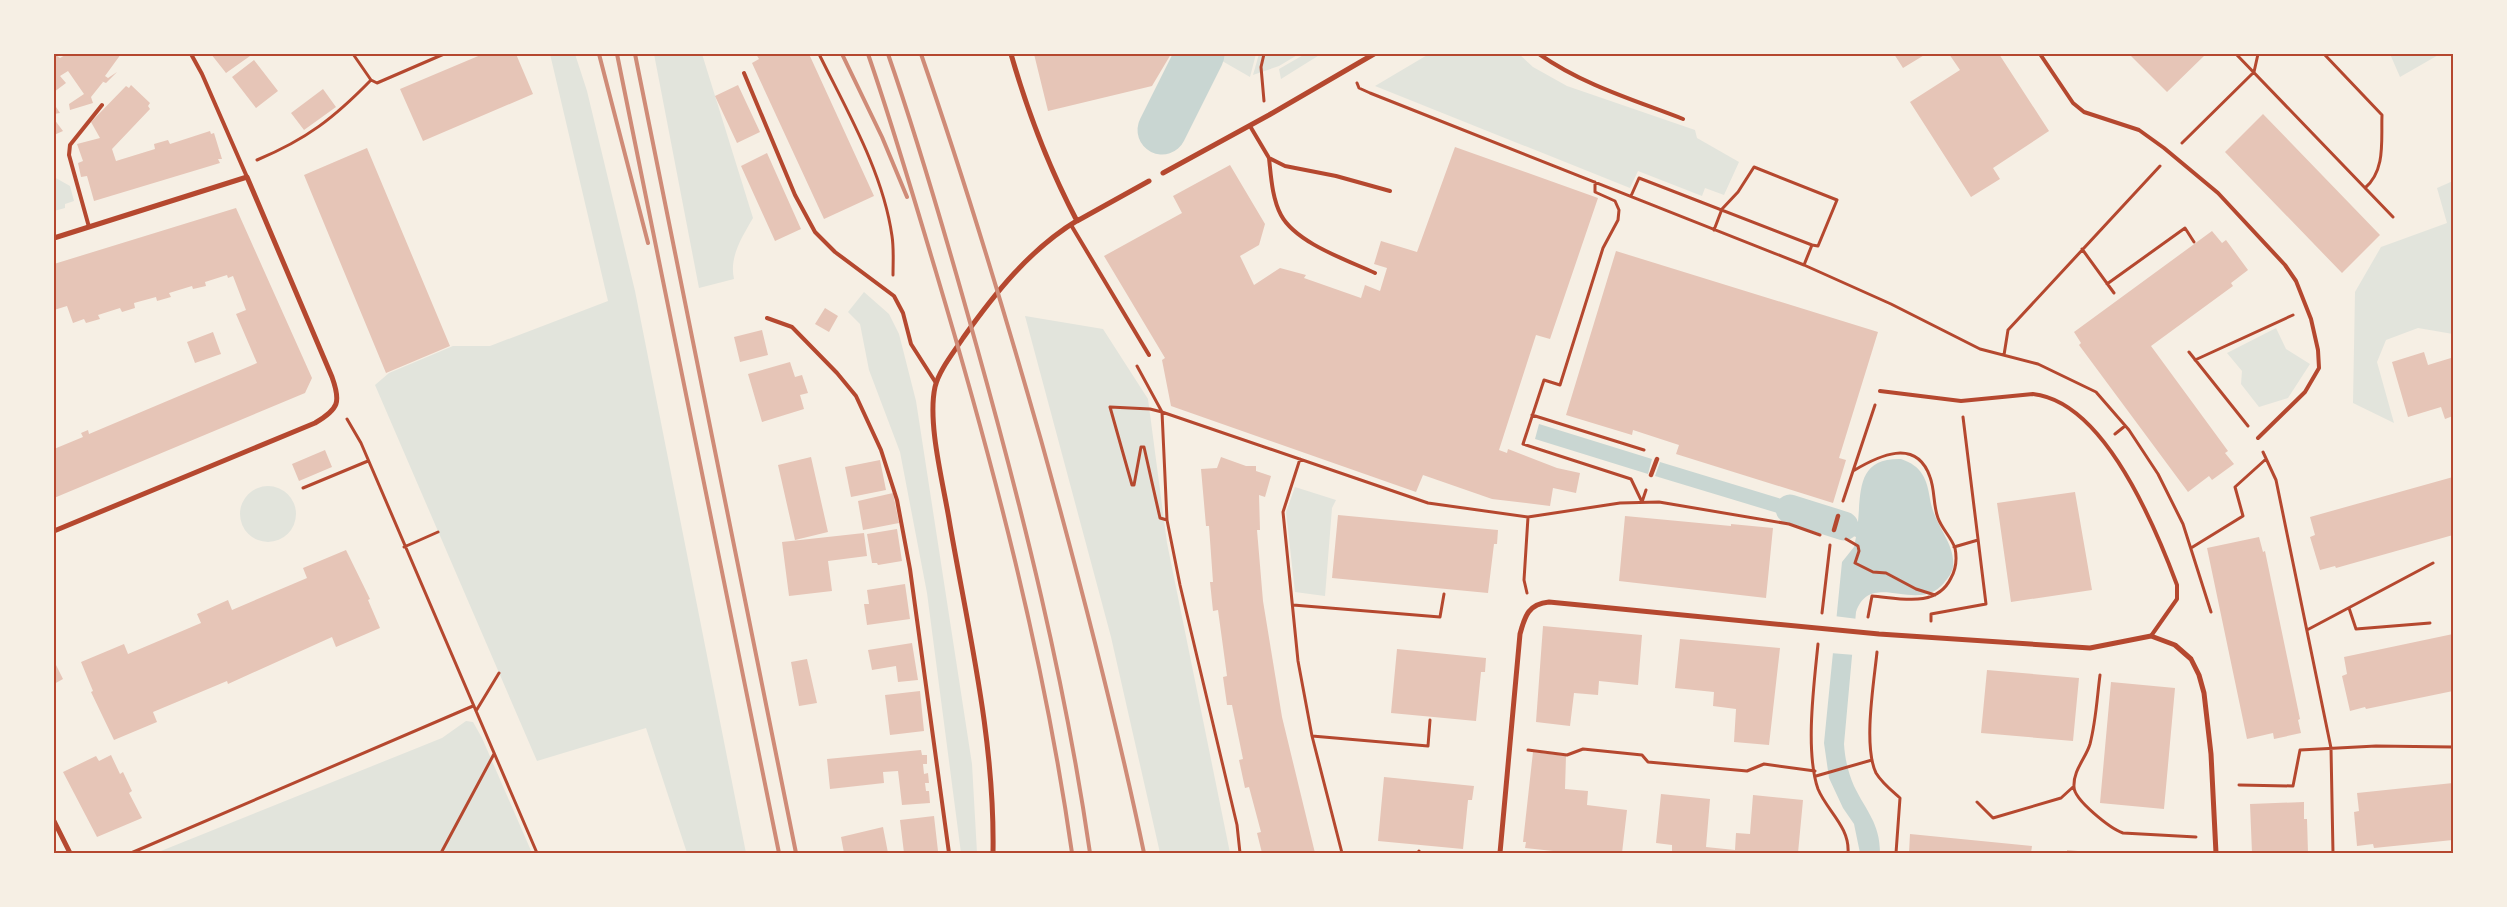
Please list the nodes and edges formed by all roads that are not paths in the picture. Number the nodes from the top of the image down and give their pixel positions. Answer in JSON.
{"nodes":[{"id":1,"x":191,"y":54,"type":"edge"},
{"id":2,"x":1011,"y":54,"type":"edge"},
{"id":3,"x":1374,"y":54,"type":"edge"},
{"id":4,"x":1539,"y":54,"type":"edge"},
{"id":5,"x":2040,"y":54,"type":"edge"},
{"id":6,"x":744,"y":73,"type":"dead end"},
{"id":7,"x":102,"y":105,"type":"dead end"},
{"id":8,"x":1683,"y":119,"type":"dead end"},
{"id":9,"x":1250,"y":126,"type":"junction"},
{"id":10,"x":1269,"y":158,"type":"junction"},
{"id":11,"x":1163,"y":173,"type":"dead end"},
{"id":12,"x":247,"y":177,"type":"junction"},
{"id":13,"x":1149,"y":181,"type":"dead end"},
{"id":14,"x":1390,"y":191,"type":"dead end"},
{"id":15,"x":1078,"y":220,"type":"junction"},
{"id":16,"x":1071,"y":224,"type":"junction"},
{"id":17,"x":89,"y":227,"type":"junction"},
{"id":18,"x":54,"y":238,"type":"edge"},
{"id":19,"x":1375,"y":273,"type":"dead end"},
{"id":20,"x":767,"y":318,"type":"dead end"},
{"id":21,"x":1149,"y":355,"type":"dead end"},
{"id":22,"x":936,"y":383,"type":"junction"},
{"id":23,"x":1880,"y":390,"type":"dead end"},
{"id":24,"x":2258,"y":438,"type":"road end"},
{"id":25,"x":1657,"y":458,"type":"road end"},
{"id":26,"x":1651,"y":475,"type":"dead end"},
{"id":27,"x":1838,"y":516,"type":"road end"},
{"id":28,"x":54,"y":531,"type":"edge"},
{"id":29,"x":1832,"y":535,"type":"road end"},
{"id":30,"x":2150,"y":636,"type":"junction"},
{"id":31,"x":54,"y":821,"type":"edge"},
{"id":32,"x":70,"y":853,"type":"edge"},
{"id":33,"x":948,"y":853,"type":"edge"},
{"id":34,"x":994,"y":853,"type":"edge"},
{"id":35,"x":1500,"y":853,"type":"edge"},
{"id":36,"x":2216,"y":853,"type":"edge"}],
"edges":[{"from":1,"to":12,"type":"lane"},
{"from":2,"to":15,"type":"street"},
{"from":3,"to":9,"type":"street"},
{"from":4,"to":8,"type":"lane"},
{"from":5,"to":24,"type":"lane"},
{"from":6,"to":22,"type":"lane"},
{"from":7,"to":17,"type":"lane"},
{"from":9,"to":10,"type":"lane"},
{"from":9,"to":11,"type":"street"},
{"from":10,"to":14,"type":"lane"},
{"from":10,"to":19,"type":"lane"},
{"from":12,"to":17,"type":"street"},
{"from":12,"to":28,"type":"street"},
{"from":13,"to":15,"type":"street"},
{"from":15,"to":16,"type":"street"},
{"from":16,"to":21,"type":"lane"},
{"from":16,"to":22,"type":"street"},
{"from":17,"to":18,"type":"street"},
{"from":20,"to":33,"type":"lane"},
{"from":22,"to":34,"type":"street"},
{"from":23,"to":30,"type":"lane"},
{"from":25,"to":26,"type":"street"},
{"from":27,"to":29,"type":"street"},
{"from":30,"to":35,"type":"street"},
{"from":30,"to":36,"type":"street"},
{"from":31,"to":32,"type":"street"}]}
